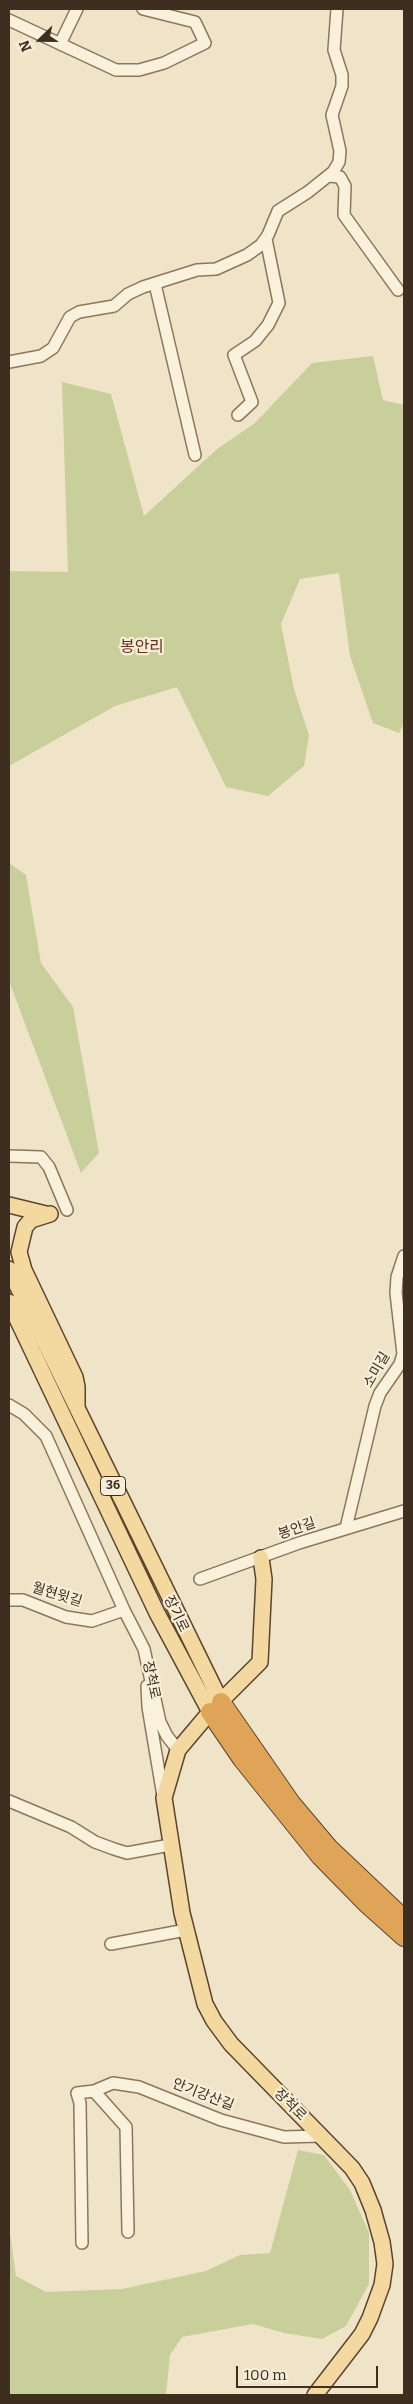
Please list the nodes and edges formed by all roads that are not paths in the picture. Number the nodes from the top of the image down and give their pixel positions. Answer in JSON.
{"nodes":[{"id":1,"x":77,"y":9,"type":"edge"},
{"id":2,"x":143,"y":9,"type":"edge"},
{"id":3,"x":337,"y":9,"type":"edge"},
{"id":4,"x":9,"y":20,"type":"edge"},
{"id":5,"x":60,"y":44,"type":"junction"},
{"id":6,"x":329,"y":176,"type":"junction"},
{"id":7,"x":266,"y":239,"type":"junction"},
{"id":8,"x":155,"y":284,"type":"junction"},
{"id":9,"x":398,"y":290,"type":"dead end"},
{"id":10,"x":9,"y":362,"type":"edge"},
{"id":11,"x":238,"y":415,"type":"dead end"},
{"id":12,"x":195,"y":455,"type":"dead end"},
{"id":13,"x":9,"y":1156,"type":"edge"},
{"id":14,"x":9,"y":1205,"type":"edge"},
{"id":15,"x":67,"y":1210,"type":"dead end"},
{"id":16,"x":404,"y":1256,"type":"edge"},
{"id":17,"x":9,"y":1269,"type":"edge"},
{"id":18,"x":9,"y":1302,"type":"edge"},
{"id":19,"x":9,"y":1405,"type":"edge"},
{"id":20,"x":76,"y":1410,"type":"junction"},
{"id":21,"x":404,"y":1511,"type":"edge"},
{"id":22,"x":346,"y":1528,"type":"junction"},
{"id":23,"x":260,"y":1558,"type":"junction"},
{"id":24,"x":200,"y":1579,"type":"dead end"},
{"id":25,"x":9,"y":1600,"type":"edge"},
{"id":26,"x":124,"y":1610,"type":"junction"},
{"id":27,"x":144,"y":1649,"type":"junction"},
{"id":28,"x":215,"y":1707,"type":"junction"},
{"id":29,"x":178,"y":1750,"type":"junction"},
{"id":30,"x":164,"y":1798,"type":"junction"},
{"id":31,"x":9,"y":1802,"type":"edge"},
{"id":32,"x":170,"y":1845,"type":"junction"},
{"id":33,"x":404,"y":1919,"type":"edge"},
{"id":34,"x":186,"y":1930,"type":"junction"},
{"id":35,"x":404,"y":1937,"type":"edge"},
{"id":36,"x":111,"y":1944,"type":"dead end"},
{"id":37,"x":94,"y":2091,"type":"junction"},
{"id":38,"x":321,"y":2136,"type":"junction"},
{"id":39,"x":128,"y":2232,"type":"dead end"},
{"id":40,"x":82,"y":2243,"type":"dead end"},
{"id":41,"x":315,"y":2395,"type":"edge"}],
"edges":[{"from":1,"to":5,"type":"street"},
{"from":2,"to":5,"type":"street"},
{"from":3,"to":6,"type":"street"},
{"from":4,"to":5,"type":"street"},
{"from":6,"to":7,"type":"street"},
{"from":6,"to":9,"type":"street"},
{"from":7,"to":8,"type":"street"},
{"from":7,"to":11,"type":"street"},
{"from":8,"to":10,"type":"street"},
{"from":8,"to":12,"type":"street"},
{"from":13,"to":15,"type":"street"},
{"from":14,"to":20,"type":"main road"},
{"from":16,"to":22,"type":"street","name":"소미길"},
{"from":17,"to":20,"type":"main road","name":"장기로","number":"36"},
{"from":18,"to":28,"type":"main road","name":"장기로","number":"36"},
{"from":19,"to":26,"type":"street","name":"장척로"},
{"from":20,"to":28,"type":"main road","name":"장기로","number":"36"},
{"from":21,"to":22,"type":"street","name":"봉안길"},
{"from":22,"to":23,"type":"street","name":"봉안길"},
{"from":23,"to":24,"type":"street","name":"봉안길"},
{"from":23,"to":28,"type":"main road"},
{"from":25,"to":26,"type":"street","name":"월현윗길"},
{"from":26,"to":27,"type":"street","name":"장척로"},
{"from":27,"to":29,"type":"street","name":"장척로"},
{"from":27,"to":30,"type":"street"},
{"from":28,"to":29,"type":"main road"},
{"from":28,"to":33,"type":"highway","name":"장기로","number":"36"},
{"from":28,"to":35,"type":"highway","name":"장기로","number":"36"},
{"from":29,"to":30,"type":"main road"},
{"from":30,"to":32,"type":"main road","name":"장척로"},
{"from":31,"to":32,"type":"street"},
{"from":32,"to":34,"type":"main road","name":"장척로"},
{"from":34,"to":36,"type":"street"},
{"from":34,"to":38,"type":"main road","name":"장척로"},
{"from":37,"to":38,"type":"street","name":"안기강산길"},
{"from":37,"to":39,"type":"street"},
{"from":37,"to":40,"type":"street","name":"안기강산길"},
{"from":38,"to":41,"type":"main road","name":"장척로"}]}
